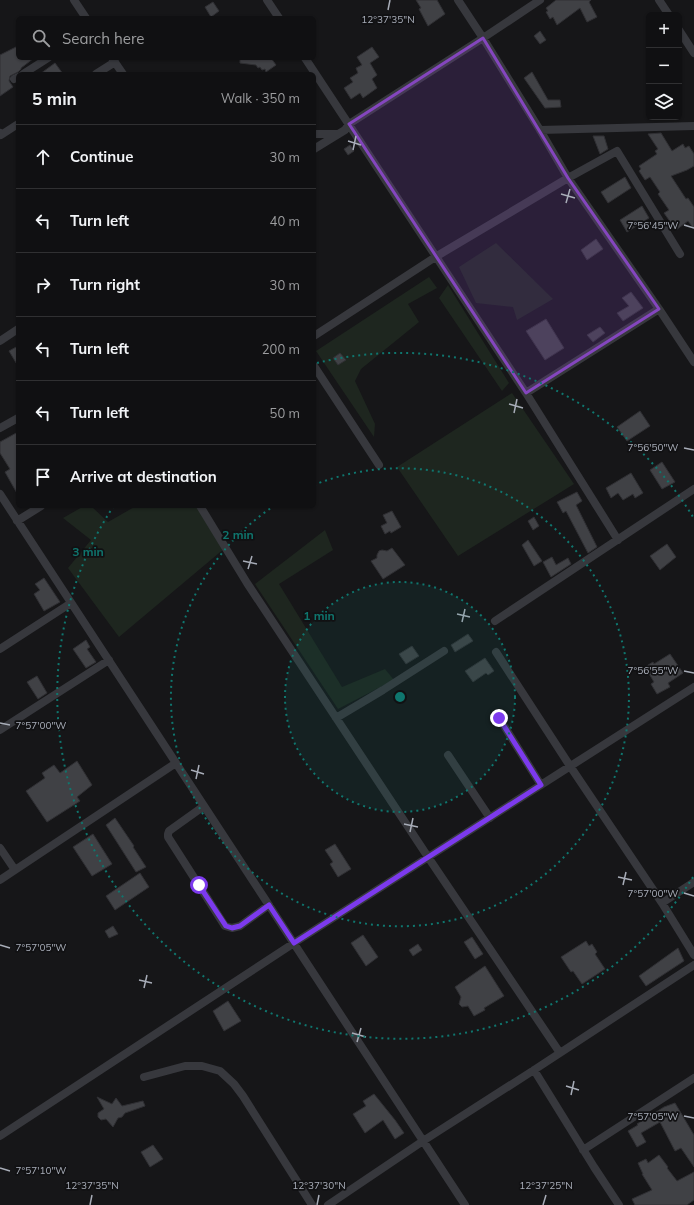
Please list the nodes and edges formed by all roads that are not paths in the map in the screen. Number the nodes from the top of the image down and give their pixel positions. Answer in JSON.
{"nodes":[{"id":1,"x":74,"y":0,"type":"edge"},
{"id":2,"x":267,"y":0,"type":"edge"},
{"id":3,"x":458,"y":0,"type":"edge"},
{"id":4,"x":540,"y":0,"type":"edge"},
{"id":5,"x":659,"y":0,"type":"edge"},
{"id":6,"x":667,"y":12,"type":"edge"},
{"id":7,"x":85,"y":16,"type":"edge"},
{"id":8,"x":278,"y":16,"type":"edge"},
{"id":9,"x":682,"y":35,"type":"edge"},
{"id":10,"x":483,"y":38,"type":"junction"},
{"id":11,"x":694,"y":53,"type":"edge"},
{"id":12,"x":45,"y":60,"type":"edge"},
{"id":13,"x":114,"y":60,"type":"edge"},
{"id":14,"x":306,"y":60,"type":"edge"},
{"id":15,"x":25,"y":72,"type":"edge"},
{"id":16,"x":99,"y":72,"type":"edge"},
{"id":17,"x":122,"y":72,"type":"edge"},
{"id":18,"x":314,"y":72,"type":"edge"},
{"id":19,"x":316,"y":74,"type":"edge"},
{"id":20,"x":349,"y":124,"type":"junction"},
{"id":21,"x":16,"y":125,"type":"edge"},
{"id":22,"x":694,"y":126,"type":"edge"},
{"id":23,"x":540,"y":130,"type":"junction"},
{"id":24,"x":0,"y":133,"type":"edge"},
{"id":25,"x":316,"y":134,"type":"edge"},
{"id":26,"x":339,"y":134,"type":"junction"},
{"id":27,"x":316,"y":147,"type":"edge"},
{"id":28,"x":568,"y":178,"type":"junction"},
{"id":29,"x":680,"y":254,"type":"dead end"},
{"id":30,"x":437,"y":256,"type":"junction"},
{"id":31,"x":659,"y":309,"type":"junction"},
{"id":32,"x":16,"y":331,"type":"edge"},
{"id":33,"x":316,"y":335,"type":"edge"},
{"id":34,"x":0,"y":340,"type":"edge"},
{"id":35,"x":694,"y":362,"type":"edge"},
{"id":36,"x":316,"y":369,"type":"edge"},
{"id":37,"x":526,"y":393,"type":"junction"},
{"id":38,"x":16,"y":419,"type":"edge"},
{"id":39,"x":0,"y":428,"type":"edge"},
{"id":40,"x":379,"y":465,"type":"dead end"},
{"id":41,"x":694,"y":489,"type":"edge"},
{"id":42,"x":0,"y":494,"type":"edge"},
{"id":43,"x":38,"y":508,"type":"edge"},
{"id":44,"x":201,"y":508,"type":"edge"},
{"id":45,"x":17,"y":521,"type":"junction"},
{"id":46,"x":618,"y":540,"type":"junction"},
{"id":47,"x":71,"y":603,"type":"junction"},
{"id":48,"x":495,"y":621,"type":"dead end"},
{"id":49,"x":0,"y":649,"type":"edge"},
{"id":50,"x":444,"y":651,"type":"dead end"},
{"id":51,"x":496,"y":652,"type":"dead end"},
{"id":52,"x":109,"y":660,"type":"junction"},
{"id":53,"x":694,"y":687,"type":"edge"},
{"id":54,"x":336,"y":718,"type":"junction"},
{"id":55,"x":499,"y":718,"type":"dead end"},
{"id":56,"x":0,"y":730,"type":"edge"},
{"id":57,"x":448,"y":755,"type":"dead end"},
{"id":58,"x":176,"y":763,"type":"junction"},
{"id":59,"x":570,"y":766,"type":"junction"},
{"id":60,"x":541,"y":785,"type":"junction"},
{"id":61,"x":204,"y":806,"type":"junction"},
{"id":62,"x":490,"y":818,"type":"junction"},
{"id":63,"x":0,"y":848,"type":"edge"},
{"id":64,"x":428,"y":857,"type":"junction"},
{"id":65,"x":15,"y":870,"type":"junction"},
{"id":66,"x":0,"y":880,"type":"edge"},
{"id":67,"x":694,"y":882,"type":"edge"},
{"id":68,"x":662,"y":903,"type":"junction"},
{"id":69,"x":269,"y":905,"type":"junction"},
{"id":70,"x":294,"y":943,"type":"junction"},
{"id":71,"x":694,"y":955,"type":"edge"},
{"id":72,"x":694,"y":964,"type":"edge"},
{"id":73,"x":560,"y":1053,"type":"junction"},
{"id":74,"x":534,"y":1070,"type":"junction"},
{"id":75,"x":144,"y":1078,"type":"dead end"},
{"id":76,"x":694,"y":1078,"type":"edge"},
{"id":77,"x":0,"y":1136,"type":"edge"},
{"id":78,"x":423,"y":1141,"type":"junction"},
{"id":79,"x":583,"y":1150,"type":"junction"},
{"id":80,"x":312,"y":1205,"type":"edge"},
{"id":81,"x":328,"y":1205,"type":"edge"},
{"id":82,"x":465,"y":1205,"type":"edge"},
{"id":83,"x":619,"y":1205,"type":"edge"}],
"edges":[{"from":1,"to":7,"type":"street"},
{"from":2,"to":8,"type":"street"},
{"from":3,"to":10,"type":"street"},
{"from":4,"to":10,"type":"street"},
{"from":5,"to":6,"type":"street"},
{"from":9,"to":11,"type":"street"},
{"from":10,"to":20,"type":"street"},
{"from":10,"to":23,"type":"street"},
{"from":12,"to":15,"type":"street"},
{"from":13,"to":16,"type":"street"},
{"from":13,"to":17,"type":"street"},
{"from":14,"to":18,"type":"street"},
{"from":19,"to":20,"type":"street"},
{"from":20,"to":26,"type":"street"},
{"from":20,"to":30,"type":"street"},
{"from":21,"to":24,"type":"street"},
{"from":22,"to":23,"type":"street"},
{"from":23,"to":28,"type":"street"},
{"from":25,"to":26,"type":"street"},
{"from":26,"to":27,"type":"street"},
{"from":28,"to":29,"type":"street"},
{"from":28,"to":30,"type":"street"},
{"from":28,"to":31,"type":"street"},
{"from":30,"to":33,"type":"street"},
{"from":30,"to":37,"type":"street"},
{"from":31,"to":35,"type":"street"},
{"from":31,"to":37,"type":"street"},
{"from":32,"to":34,"type":"street"},
{"from":36,"to":40,"type":"street"},
{"from":37,"to":46,"type":"street"},
{"from":38,"to":39,"type":"street"},
{"from":41,"to":46,"type":"street"},
{"from":42,"to":45,"type":"street"},
{"from":43,"to":45,"type":"street"},
{"from":44,"to":54,"type":"street"},
{"from":45,"to":47,"type":"street"},
{"from":46,"to":48,"type":"street"},
{"from":47,"to":49,"type":"street"},
{"from":47,"to":52,"type":"street"},
{"from":50,"to":54,"type":"street"},
{"from":51,"to":59,"type":"street"},
{"from":52,"to":56,"type":"street"},
{"from":52,"to":58,"type":"street"},
{"from":53,"to":59,"type":"street"},
{"from":54,"to":64,"type":"street"},
{"from":55,"to":60,"type":"street"},
{"from":57,"to":62,"type":"street"},
{"from":58,"to":61,"type":"street"},
{"from":58,"to":65,"type":"street"},
{"from":59,"to":60,"type":"street"},
{"from":59,"to":68,"type":"street"},
{"from":60,"to":62,"type":"street"},
{"from":61,"to":69,"type":"street"},
{"from":61,"to":69,"type":"street"},
{"from":62,"to":64,"type":"street"},
{"from":63,"to":65,"type":"street"},
{"from":64,"to":70,"type":"street"},
{"from":64,"to":73,"type":"street"},
{"from":65,"to":66,"type":"street"},
{"from":67,"to":68,"type":"street"},
{"from":68,"to":71,"type":"street"},
{"from":69,"to":70,"type":"street"},
{"from":70,"to":77,"type":"street"},
{"from":70,"to":78,"type":"street"},
{"from":72,"to":73,"type":"street"},
{"from":73,"to":74,"type":"street"},
{"from":74,"to":78,"type":"street"},
{"from":74,"to":79,"type":"street"},
{"from":75,"to":80,"type":"street"},
{"from":76,"to":79,"type":"street"},
{"from":78,"to":81,"type":"street"},
{"from":78,"to":82,"type":"street"},
{"from":79,"to":83,"type":"street"}]}
